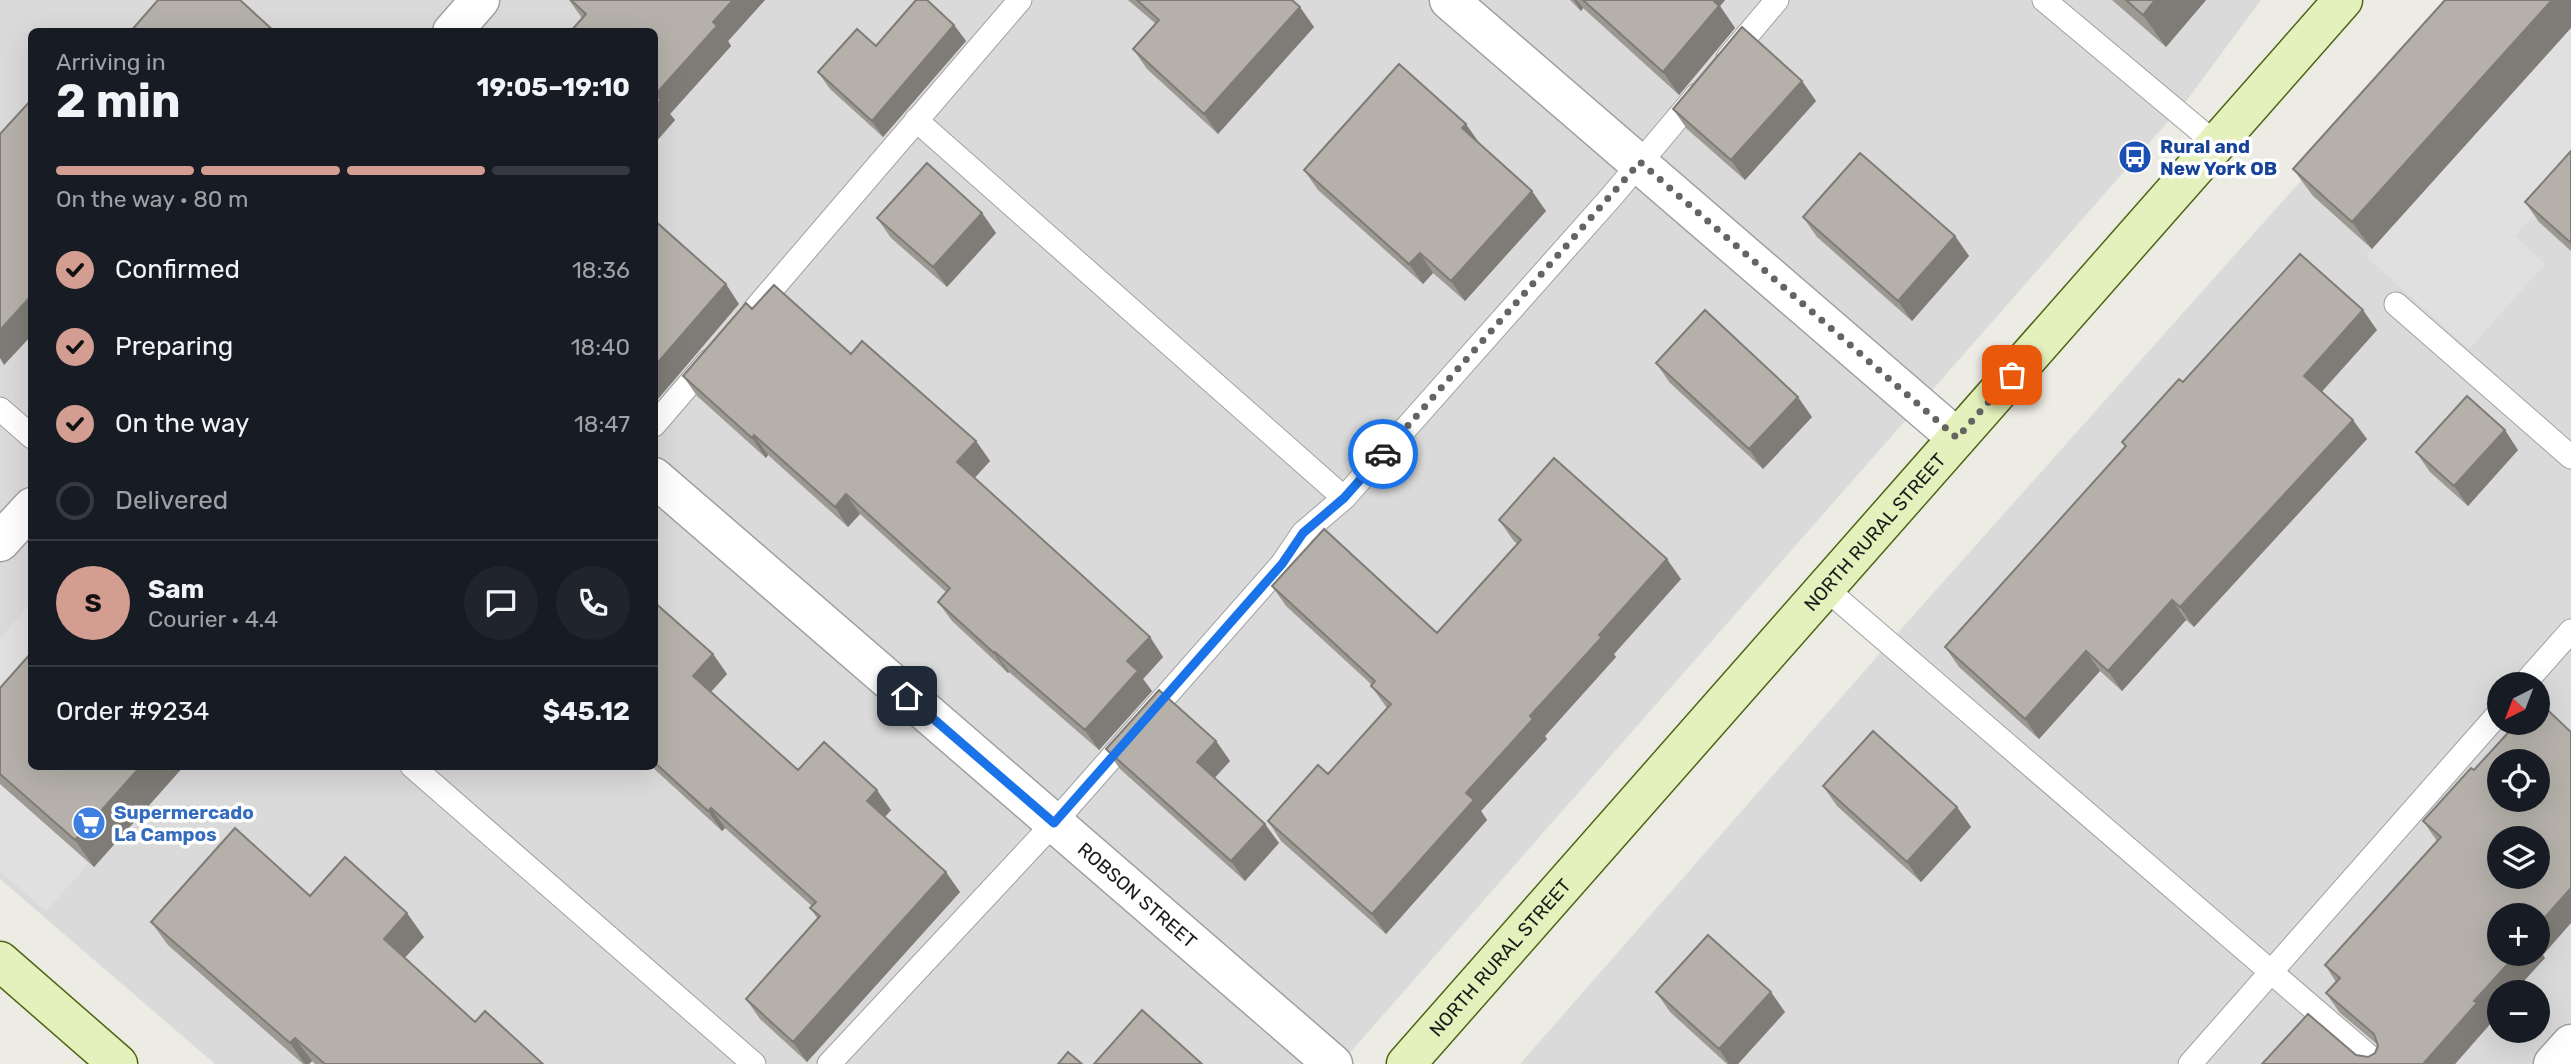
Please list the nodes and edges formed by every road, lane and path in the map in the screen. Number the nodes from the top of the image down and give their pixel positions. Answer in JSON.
{"nodes":[{"id":1,"x":480,"y":0,"type":"edge"},
{"id":2,"x":1020,"y":0,"type":"edge"},
{"id":3,"x":1449,"y":0,"type":"edge"},
{"id":4,"x":1777,"y":0,"type":"edge"},
{"id":5,"x":2044,"y":0,"type":"edge"},
{"id":6,"x":2343,"y":0,"type":"edge"},
{"id":7,"x":456,"y":28,"type":"edge"},
{"id":8,"x":916,"y":120,"type":"junction"},
{"id":9,"x":2216,"y":144,"type":"junction"},
{"id":10,"x":1640,"y":162,"type":"junction"},
{"id":11,"x":2396,"y":304,"type":"dead end"},
{"id":12,"x":745,"y":320,"type":"edge"},
{"id":13,"x":727,"y":341,"type":"edge"},
{"id":14,"x":0,"y":410,"type":"edge"},
{"id":15,"x":658,"y":420,"type":"edge"},
{"id":16,"x":28,"y":434,"type":"edge"},
{"id":17,"x":1957,"y":438,"type":"junction"},
{"id":18,"x":2571,"y":457,"type":"edge"},
{"id":19,"x":658,"y":480,"type":"edge"},
{"id":20,"x":1344,"y":498,"type":"junction"},
{"id":21,"x":28,"y":511,"type":"edge"},
{"id":22,"x":0,"y":542,"type":"edge"},
{"id":23,"x":1825,"y":588,"type":"junction"},
{"id":24,"x":2571,"y":631,"type":"edge"},
{"id":25,"x":2535,"y":672,"type":"edge"},
{"id":26,"x":2487,"y":727,"type":"edge"},
{"id":27,"x":417,"y":770,"type":"edge"},
{"id":28,"x":1054,"y":823,"type":"junction"},
{"id":29,"x":0,"y":961,"type":"edge"},
{"id":30,"x":2272,"y":973,"type":"junction"},
{"id":31,"x":2571,"y":1044,"type":"edge"},
{"id":32,"x":118,"y":1064,"type":"edge"},
{"id":33,"x":754,"y":1064,"type":"edge"},
{"id":34,"x":829,"y":1064,"type":"edge"},
{"id":35,"x":1333,"y":1064,"type":"edge"},
{"id":36,"x":1406,"y":1064,"type":"edge"},
{"id":37,"x":2190,"y":1064,"type":"edge"},
{"id":38,"x":2378,"y":1064,"type":"edge"},
{"id":39,"x":2553,"y":1064,"type":"edge"}],
"edges":[{"from":1,"to":7,"type":"street"},
{"from":2,"to":8,"type":"lane"},
{"from":3,"to":10,"type":"street"},
{"from":4,"to":10,"type":"lane"},
{"from":5,"to":9,"type":"lane"},
{"from":6,"to":9,"type":"main road","name":"NORTH RURAL STREET"},
{"from":8,"to":12,"type":"lane"},
{"from":8,"to":20,"type":"lane"},
{"from":9,"to":17,"type":"main road","name":"NORTH RURAL STREET"},
{"from":10,"to":17,"type":"street"},
{"from":10,"to":20,"type":"lane"},
{"from":11,"to":18,"type":"lane"},
{"from":13,"to":15,"type":"lane"},
{"from":14,"to":16,"type":"lane"},
{"from":17,"to":23,"type":"main road","name":"NORTH RURAL STREET"},
{"from":19,"to":28,"type":"street","name":"ROBSON STREET"},
{"from":20,"to":28,"type":"lane"},
{"from":21,"to":22,"type":"street"},
{"from":23,"to":30,"type":"lane"},
{"from":23,"to":36,"type":"main road","name":"NORTH RURAL STREET"},
{"from":24,"to":25,"type":"lane"},
{"from":26,"to":30,"type":"lane"},
{"from":27,"to":33,"type":"lane"},
{"from":28,"to":34,"type":"lane"},
{"from":28,"to":35,"type":"street","name":"ROBSON STREET"},
{"from":29,"to":32,"type":"main road"},
{"from":30,"to":37,"type":"lane"},
{"from":30,"to":38,"type":"lane"},
{"from":31,"to":39,"type":"street"}]}
